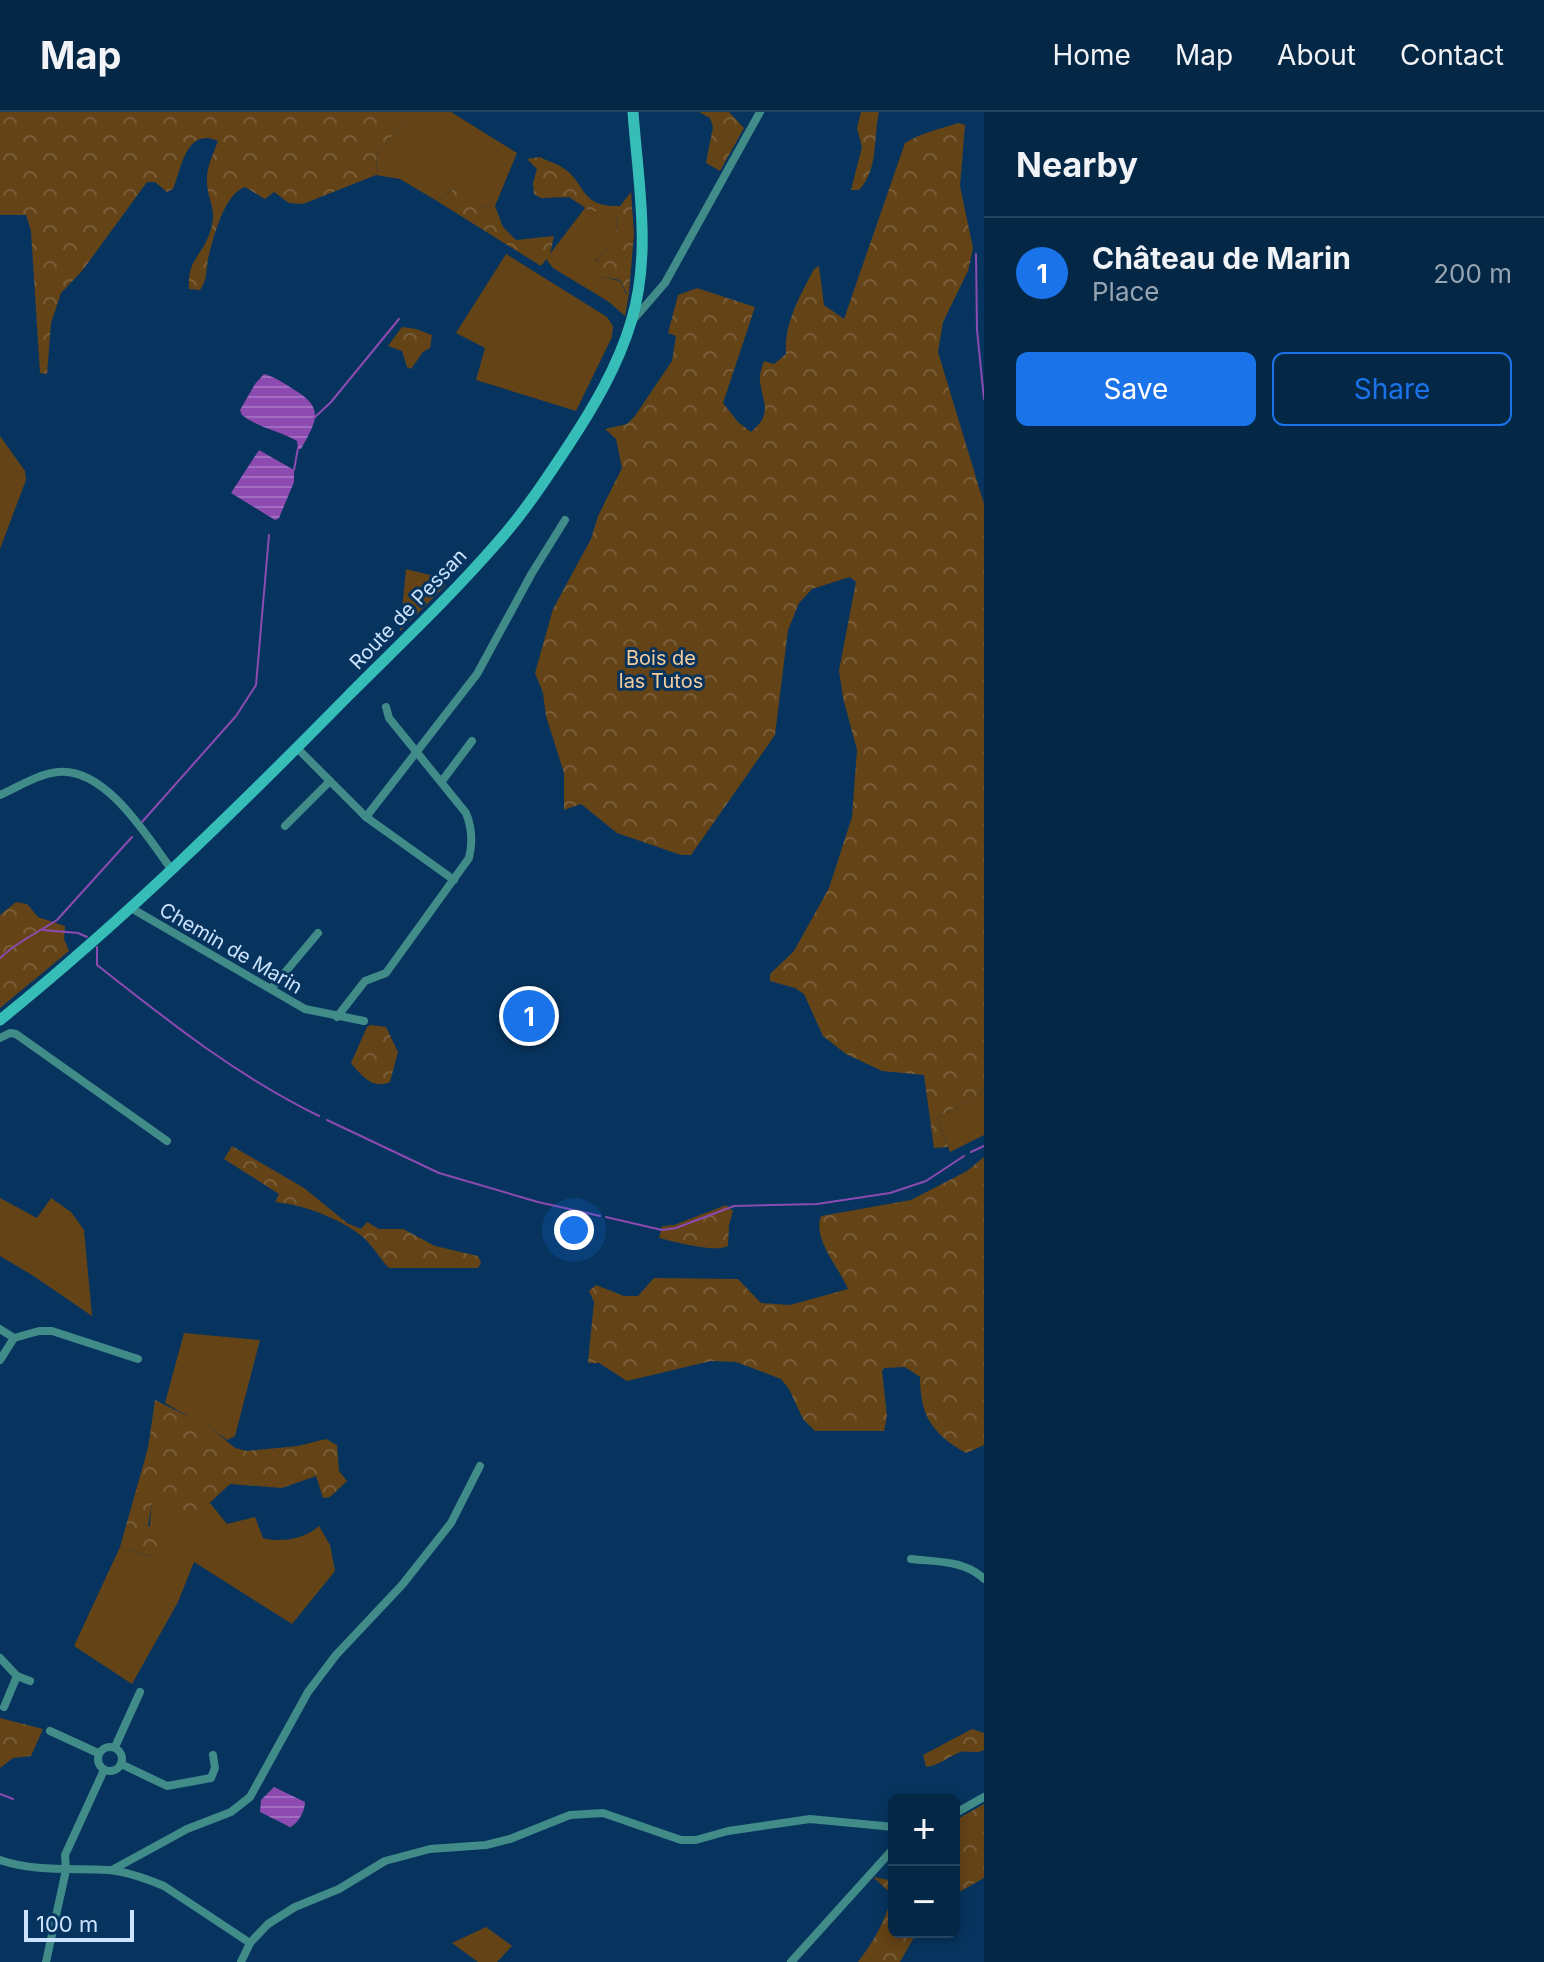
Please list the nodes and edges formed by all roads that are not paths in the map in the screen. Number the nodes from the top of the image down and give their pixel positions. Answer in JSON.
{"nodes":[{"id":1,"x":633,"y":112,"type":"edge"},
{"id":2,"x":760,"y":112,"type":"edge"},
{"id":3,"x":632,"y":320,"type":"junction"},
{"id":4,"x":565,"y":520,"type":"dead end"},
{"id":5,"x":386,"y":707,"type":"dead end"},
{"id":6,"x":472,"y":741,"type":"dead end"},
{"id":7,"x":297,"y":748,"type":"junction"},
{"id":8,"x":418,"y":752,"type":"junction"},
{"id":9,"x":330,"y":781,"type":"junction"},
{"id":10,"x":442,"y":781,"type":"junction"},
{"id":11,"x":0,"y":795,"type":"edge"},
{"id":12,"x":366,"y":817,"type":"junction"},
{"id":13,"x":285,"y":826,"type":"dead end"},
{"id":14,"x":171,"y":869,"type":"junction"},
{"id":15,"x":454,"y":880,"type":"junction"},
{"id":16,"x":131,"y":908,"type":"junction"},
{"id":17,"x":318,"y":933,"type":"dead end"},
{"id":18,"x":271,"y":989,"type":"junction"},
{"id":19,"x":337,"y":1017,"type":"junction"},
{"id":20,"x":0,"y":1020,"type":"edge"},
{"id":21,"x":364,"y":1021,"type":"dead end"},
{"id":22,"x":0,"y":1038,"type":"edge"},
{"id":23,"x":167,"y":1141,"type":"dead end"},
{"id":24,"x":0,"y":1329,"type":"edge"},
{"id":25,"x":14,"y":1338,"type":"junction"},
{"id":26,"x":138,"y":1359,"type":"dead end"},
{"id":27,"x":0,"y":1360,"type":"edge"},
{"id":28,"x":480,"y":1466,"type":"dead end"},
{"id":29,"x":911,"y":1559,"type":"dead end"},
{"id":30,"x":984,"y":1579,"type":"edge"},
{"id":31,"x":0,"y":1658,"type":"edge"},
{"id":32,"x":17,"y":1676,"type":"junction"},
{"id":33,"x":30,"y":1681,"type":"dead end"},
{"id":34,"x":140,"y":1692,"type":"dead end"},
{"id":35,"x":4,"y":1707,"type":"dead end"},
{"id":36,"x":50,"y":1731,"type":"dead end"},
{"id":37,"x":115,"y":1747,"type":"junction"},
{"id":38,"x":98,"y":1753,"type":"junction"},
{"id":39,"x":213,"y":1755,"type":"dead end"},
{"id":40,"x":121,"y":1764,"type":"junction"},
{"id":41,"x":104,"y":1770,"type":"junction"},
{"id":42,"x":984,"y":1797,"type":"edge"},
{"id":43,"x":960,"y":1811,"type":"edge"},
{"id":44,"x":888,"y":1826,"type":"edge"},
{"id":45,"x":888,"y":1855,"type":"edge"},
{"id":46,"x":0,"y":1860,"type":"edge"},
{"id":47,"x":66,"y":1870,"type":"junction"},
{"id":48,"x":112,"y":1870,"type":"junction"},
{"id":49,"x":250,"y":1943,"type":"junction"},
{"id":50,"x":46,"y":1962,"type":"edge"},
{"id":51,"x":241,"y":1962,"type":"edge"},
{"id":52,"x":791,"y":1962,"type":"edge"}],
"edges":[{"from":1,"to":3,"type":"main road","name":"Route de Pessan"},
{"from":2,"to":3,"type":"street"},
{"from":3,"to":7,"type":"main road","name":"Route de Pessan"},
{"from":4,"to":8,"type":"street"},
{"from":5,"to":8,"type":"street"},
{"from":6,"to":10,"type":"street"},
{"from":7,"to":9,"type":"street"},
{"from":7,"to":14,"type":"main road","name":"Route de Pessan"},
{"from":8,"to":10,"type":"street"},
{"from":8,"to":12,"type":"street"},
{"from":9,"to":12,"type":"street"},
{"from":9,"to":13,"type":"street"},
{"from":10,"to":15,"type":"street"},
{"from":11,"to":14,"type":"street"},
{"from":12,"to":15,"type":"street"},
{"from":14,"to":16,"type":"main road","name":"Route de Pessan"},
{"from":15,"to":19,"type":"street"},
{"from":16,"to":18,"type":"street","name":"Chemin de Marin"},
{"from":16,"to":20,"type":"main road","name":"Route de Pessan"},
{"from":17,"to":18,"type":"street"},
{"from":18,"to":19,"type":"street","name":"Chemin de Marin"},
{"from":19,"to":21,"type":"street","name":"Chemin de Marin"},
{"from":22,"to":23,"type":"street"},
{"from":24,"to":25,"type":"street"},
{"from":25,"to":26,"type":"street"},
{"from":25,"to":27,"type":"street"},
{"from":28,"to":48,"type":"street"},
{"from":29,"to":30,"type":"street"},
{"from":31,"to":32,"type":"street"},
{"from":32,"to":33,"type":"street"},
{"from":32,"to":35,"type":"street"},
{"from":34,"to":37,"type":"street"},
{"from":36,"to":38,"type":"street"},
{"from":37,"to":38,"type":"street"},
{"from":37,"to":40,"type":"street"},
{"from":38,"to":41,"type":"street"},
{"from":39,"to":40,"type":"street"},
{"from":40,"to":41,"type":"street"},
{"from":41,"to":47,"type":"street"},
{"from":42,"to":43,"type":"street"},
{"from":44,"to":49,"type":"street"},
{"from":45,"to":52,"type":"street"},
{"from":46,"to":47,"type":"street"},
{"from":47,"to":48,"type":"street"},
{"from":47,"to":50,"type":"street"},
{"from":48,"to":49,"type":"street"},
{"from":49,"to":51,"type":"street"}]}
